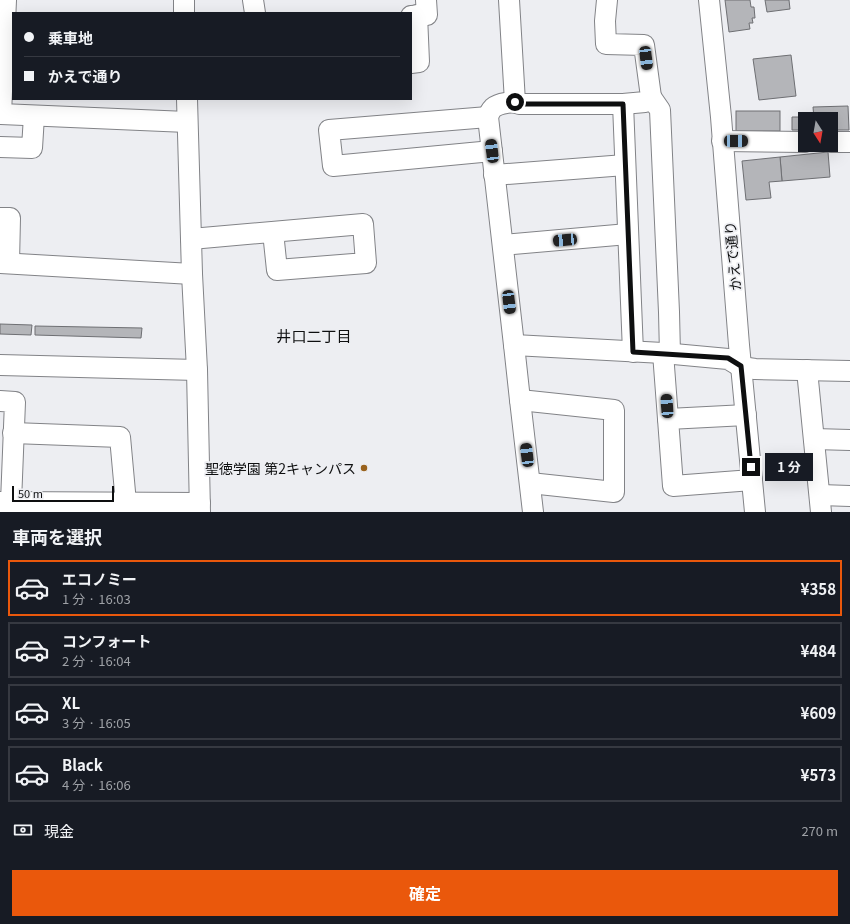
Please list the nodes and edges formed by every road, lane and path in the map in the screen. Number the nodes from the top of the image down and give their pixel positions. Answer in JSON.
{"nodes":[{"id":1,"x":6,"y":0,"type":"edge"},
{"id":2,"x":253,"y":0,"type":"edge"},
{"id":3,"x":509,"y":0,"type":"edge"},
{"id":4,"x":607,"y":0,"type":"edge"},
{"id":5,"x":708,"y":0,"type":"edge"},
{"id":6,"x":418,"y":10,"type":"edge"},
{"id":7,"x":255,"y":12,"type":"edge"},
{"id":8,"x":8,"y":54,"type":"edge"},
{"id":9,"x":412,"y":63,"type":"edge"},
{"id":10,"x":651,"y":97,"type":"junction"},
{"id":11,"x":187,"y":100,"type":"edge"},
{"id":12,"x":515,"y":102,"type":"junction"},
{"id":13,"x":623,"y":104,"type":"junction"},
{"id":14,"x":34,"y":116,"type":"junction"},
{"id":15,"x":488,"y":117,"type":"junction"},
{"id":16,"x":187,"y":122,"type":"junction"},
{"id":17,"x":722,"y":141,"type":"junction"},
{"id":18,"x":798,"y":142,"type":"edge"},
{"id":19,"x":838,"y":142,"type":"edge"},
{"id":20,"x":850,"y":142,"type":"edge"},
{"id":21,"x":0,"y":147,"type":"edge"},
{"id":22,"x":492,"y":151,"type":"junction"},
{"id":23,"x":625,"y":165,"type":"junction"},
{"id":24,"x":494,"y":175,"type":"junction"},
{"id":25,"x":0,"y":218,"type":"edge"},
{"id":26,"x":273,"y":232,"type":"junction"},
{"id":27,"x":628,"y":234,"type":"junction"},
{"id":28,"x":191,"y":239,"type":"junction"},
{"id":29,"x":503,"y":245,"type":"junction"},
{"id":30,"x":5,"y":263,"type":"edge"},
{"id":31,"x":192,"y":274,"type":"junction"},
{"id":32,"x":514,"y":345,"type":"junction"},
{"id":33,"x":633,"y":352,"type":"junction"},
{"id":34,"x":667,"y":354,"type":"junction"},
{"id":35,"x":0,"y":365,"type":"edge"},
{"id":36,"x":741,"y":366,"type":"junction"},
{"id":37,"x":197,"y":370,"type":"junction"},
{"id":38,"x":807,"y":370,"type":"junction"},
{"id":39,"x":850,"y":372,"type":"edge"},
{"id":40,"x":520,"y":400,"type":"junction"},
{"id":41,"x":0,"y":401,"type":"edge"},
{"id":42,"x":746,"y":415,"type":"junction"},
{"id":43,"x":668,"y":419,"type":"junction"},
{"id":44,"x":14,"y":433,"type":"junction"},
{"id":45,"x":814,"y":439,"type":"junction"},
{"id":46,"x":850,"y":440,"type":"edge"},
{"id":47,"x":752,"y":480,"type":"junction"},
{"id":48,"x":530,"y":483,"type":"junction"},
{"id":49,"x":850,"y":496,"type":"edge"},
{"id":50,"x":5,"y":502,"type":"edge"},
{"id":51,"x":126,"y":502,"type":"junction"},
{"id":52,"x":820,"y":504,"type":"edge"},
{"id":53,"x":200,"y":507,"type":"edge"},
{"id":54,"x":534,"y":512,"type":"edge"},
{"id":55,"x":755,"y":512,"type":"edge"}],
"edges":[{"from":1,"to":8,"type":"street"},
{"from":2,"to":7,"type":"street"},
{"from":3,"to":12,"type":"street"},
{"from":4,"to":10,"type":"street"},
{"from":5,"to":17,"type":"street","name":"かえで通り"},
{"from":6,"to":9,"type":"street"},
{"from":8,"to":14,"type":"street"},
{"from":10,"to":13,"type":"street"},
{"from":10,"to":34,"type":"street"},
{"from":11,"to":16,"type":"street"},
{"from":12,"to":13,"type":"street"},
{"from":12,"to":15,"type":"street"},
{"from":13,"to":23,"type":"street"},
{"from":14,"to":16,"type":"street"},
{"from":14,"to":21,"type":"street"},
{"from":15,"to":22,"type":"street"},
{"from":15,"to":22,"type":"street"},
{"from":16,"to":28,"type":"street"},
{"from":17,"to":18,"type":"street"},
{"from":17,"to":36,"type":"street","name":"かえで通り"},
{"from":19,"to":20,"type":"street"},
{"from":22,"to":24,"type":"street"},
{"from":23,"to":24,"type":"street"},
{"from":23,"to":27,"type":"street"},
{"from":24,"to":29,"type":"street"},
{"from":25,"to":30,"type":"street"},
{"from":26,"to":26,"type":"street"},
{"from":26,"to":28,"type":"street"},
{"from":27,"to":29,"type":"street"},
{"from":27,"to":33,"type":"street"},
{"from":28,"to":31,"type":"street"},
{"from":29,"to":32,"type":"street"},
{"from":30,"to":31,"type":"street"},
{"from":31,"to":37,"type":"street"},
{"from":32,"to":33,"type":"street"},
{"from":32,"to":40,"type":"street"},
{"from":33,"to":34,"type":"street"},
{"from":34,"to":36,"type":"street"},
{"from":34,"to":43,"type":"street"},
{"from":35,"to":37,"type":"street"},
{"from":36,"to":38,"type":"street"},
{"from":36,"to":42,"type":"street","name":"かえで通り"},
{"from":37,"to":53,"type":"street"},
{"from":38,"to":39,"type":"street"},
{"from":38,"to":45,"type":"street"},
{"from":40,"to":48,"type":"street"},
{"from":40,"to":48,"type":"street"},
{"from":41,"to":44,"type":"street"},
{"from":42,"to":43,"type":"street"},
{"from":42,"to":47,"type":"street","name":"かえで通り"},
{"from":43,"to":47,"type":"street"},
{"from":44,"to":50,"type":"street"},
{"from":44,"to":51,"type":"street"},
{"from":45,"to":46,"type":"street"},
{"from":45,"to":52,"type":"street"},
{"from":47,"to":55,"type":"street","name":"かえで通り"},
{"from":48,"to":54,"type":"street"},
{"from":49,"to":52,"type":"street"},
{"from":50,"to":51,"type":"street"},
{"from":51,"to":53,"type":"street"}]}
